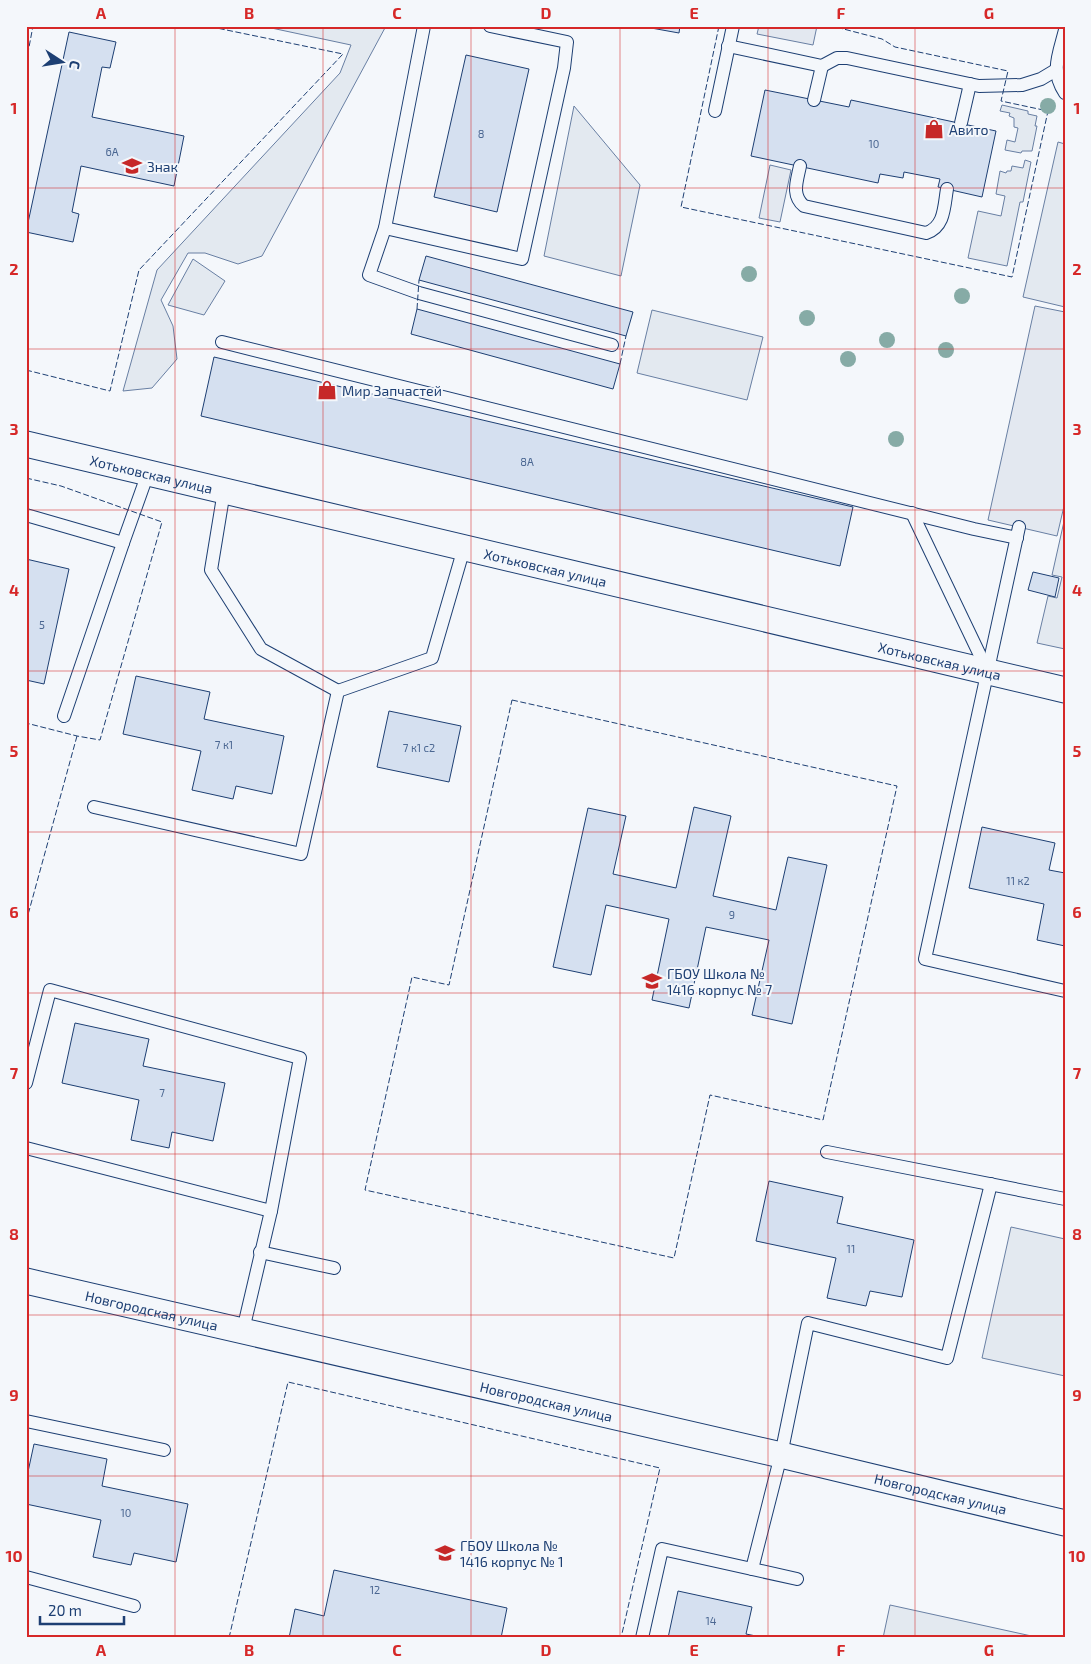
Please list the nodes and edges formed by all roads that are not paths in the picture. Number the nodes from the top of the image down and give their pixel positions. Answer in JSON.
{"nodes":[{"id":1,"x":424,"y":26,"type":"edge"},
{"id":2,"x":490,"y":26,"type":"edge"},
{"id":3,"x":733,"y":26,"type":"edge"},
{"id":4,"x":1065,"y":30,"type":"edge"},
{"id":5,"x":728,"y":46,"type":"junction"},
{"id":6,"x":822,"y":66,"type":"junction"},
{"id":7,"x":1056,"y":70,"type":"junction"},
{"id":8,"x":970,"y":84,"type":"junction"},
{"id":9,"x":1065,"y":93,"type":"edge"},
{"id":10,"x":814,"y":100,"type":"dead end"},
{"id":11,"x":714,"y":111,"type":"dead end"},
{"id":12,"x":961,"y":123,"type":"dead end"},
{"id":13,"x":800,"y":166,"type":"dead end"},
{"id":14,"x":947,"y":190,"type":"dead end"},
{"id":15,"x":385,"y":228,"type":"junction"},
{"id":16,"x":222,"y":342,"type":"dead end"},
{"id":17,"x":612,"y":345,"type":"dead end"},
{"id":18,"x":26,"y":444,"type":"edge"},
{"id":19,"x":148,"y":473,"type":"junction"},
{"id":20,"x":224,"y":491,"type":"junction"},
{"id":21,"x":912,"y":513,"type":"junction"},
{"id":22,"x":26,"y":515,"type":"edge"},
{"id":23,"x":123,"y":543,"type":"junction"},
{"id":24,"x":464,"y":548,"type":"junction"},
{"id":25,"x":988,"y":672,"type":"junction"},
{"id":26,"x":1065,"y":690,"type":"edge"},
{"id":27,"x":338,"y":691,"type":"junction"},
{"id":28,"x":64,"y":716,"type":"dead end"},
{"id":29,"x":94,"y":806,"type":"dead end"},
{"id":30,"x":1065,"y":991,"type":"edge"},
{"id":31,"x":26,"y":1083,"type":"edge"},
{"id":32,"x":26,"y":1148,"type":"edge"},
{"id":33,"x":826,"y":1152,"type":"dead end"},
{"id":34,"x":990,"y":1184,"type":"junction"},
{"id":35,"x":1065,"y":1199,"type":"edge"},
{"id":36,"x":270,"y":1211,"type":"junction"},
{"id":37,"x":260,"y":1252,"type":"junction"},
{"id":38,"x":334,"y":1268,"type":"dead end"},
{"id":39,"x":26,"y":1281,"type":"edge"},
{"id":40,"x":243,"y":1330,"type":"junction"},
{"id":41,"x":26,"y":1421,"type":"edge"},
{"id":42,"x":164,"y":1450,"type":"dead end"},
{"id":43,"x":781,"y":1455,"type":"junction"},
{"id":44,"x":1065,"y":1523,"type":"edge"},
{"id":45,"x":752,"y":1569,"type":"junction"},
{"id":46,"x":26,"y":1577,"type":"edge"},
{"id":47,"x":797,"y":1579,"type":"dead end"},
{"id":48,"x":134,"y":1606,"type":"dead end"},
{"id":49,"x":642,"y":1638,"type":"edge"}],
"edges":[{"from":1,"to":15,"type":"lane"},
{"from":2,"to":15,"type":"lane"},
{"from":3,"to":5,"type":"lane"},
{"from":4,"to":7,"type":"lane"},
{"from":5,"to":6,"type":"lane"},
{"from":5,"to":11,"type":"lane"},
{"from":6,"to":8,"type":"lane"},
{"from":6,"to":10,"type":"lane"},
{"from":7,"to":8,"type":"lane"},
{"from":7,"to":9,"type":"lane"},
{"from":8,"to":12,"type":"lane"},
{"from":13,"to":14,"type":"lane"},
{"from":15,"to":17,"type":"lane"},
{"from":16,"to":21,"type":"lane"},
{"from":18,"to":19,"type":"street","name":"Хотьковская улица"},
{"from":19,"to":20,"type":"street","name":"Хотьковская улица"},
{"from":19,"to":23,"type":"lane"},
{"from":20,"to":24,"type":"street","name":"Хотьковская улица"},
{"from":20,"to":27,"type":"lane"},
{"from":21,"to":25,"type":"lane"},
{"from":21,"to":25,"type":"lane"},
{"from":22,"to":23,"type":"lane"},
{"from":23,"to":28,"type":"lane"},
{"from":24,"to":25,"type":"street","name":"Хотьковская улица"},
{"from":24,"to":27,"type":"lane"},
{"from":25,"to":26,"type":"street","name":"Хотьковская улица"},
{"from":25,"to":30,"type":"lane"},
{"from":27,"to":29,"type":"lane"},
{"from":31,"to":36,"type":"lane"},
{"from":32,"to":36,"type":"lane"},
{"from":33,"to":34,"type":"lane"},
{"from":34,"to":35,"type":"lane"},
{"from":34,"to":43,"type":"lane"},
{"from":36,"to":37,"type":"lane"},
{"from":37,"to":38,"type":"lane"},
{"from":37,"to":40,"type":"lane"},
{"from":39,"to":40,"type":"street","name":"Новгородская улица"},
{"from":40,"to":43,"type":"street","name":"Новгородская улица"},
{"from":41,"to":42,"type":"lane"},
{"from":43,"to":44,"type":"street","name":"Новгородская улица"},
{"from":43,"to":45,"type":"lane"},
{"from":45,"to":47,"type":"lane"},
{"from":45,"to":49,"type":"lane"},
{"from":46,"to":48,"type":"lane"}]}
